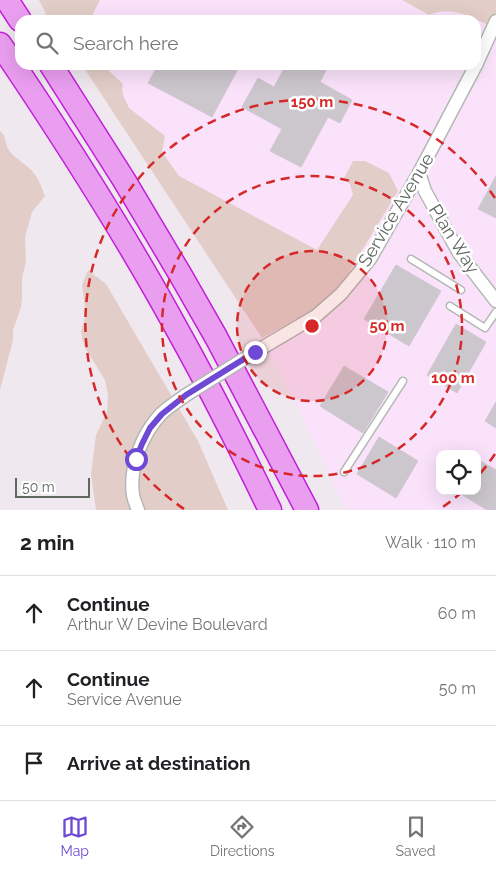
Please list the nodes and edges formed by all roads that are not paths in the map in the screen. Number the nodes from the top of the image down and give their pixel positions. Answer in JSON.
{"nodes":[{"id":1,"x":7,"y":0,"type":"edge"},
{"id":2,"x":17,"y":15,"type":"edge"},
{"id":3,"x":496,"y":21,"type":"edge"},
{"id":4,"x":0,"y":44,"type":"edge"},
{"id":5,"x":481,"y":54,"type":"edge"},
{"id":6,"x":15,"y":67,"type":"edge"},
{"id":7,"x":17,"y":70,"type":"edge"},
{"id":8,"x":54,"y":70,"type":"edge"},
{"id":9,"x":473,"y":70,"type":"edge"},
{"id":10,"x":419,"y":173,"type":"junction"},
{"id":11,"x":411,"y":259,"type":"dead end"},
{"id":12,"x":460,"y":290,"type":"dead end"},
{"id":13,"x":496,"y":301,"type":"edge"},
{"id":14,"x":450,"y":306,"type":"dead end"},
{"id":15,"x":496,"y":312,"type":"edge"},
{"id":16,"x":403,"y":381,"type":"dead end"},
{"id":17,"x":344,"y":472,"type":"dead end"},
{"id":18,"x":138,"y":510,"type":"edge"},
{"id":19,"x":270,"y":510,"type":"edge"},
{"id":20,"x":307,"y":510,"type":"edge"}],
"edges":[{"from":1,"to":2,"type":"highway"},
{"from":3,"to":5,"type":"street","name":"Service Avenue"},
{"from":4,"to":6,"type":"highway"},
{"from":7,"to":19,"type":"highway"},
{"from":8,"to":20,"type":"highway"},
{"from":9,"to":10,"type":"street","name":"Service Avenue"},
{"from":10,"to":13,"type":"street","name":"Plan Way"},
{"from":10,"to":18,"type":"street","name":"Service Avenue","bridge":true},
{"from":11,"to":12,"type":"lane"},
{"from":14,"to":15,"type":"lane"},
{"from":16,"to":17,"type":"lane"}]}
